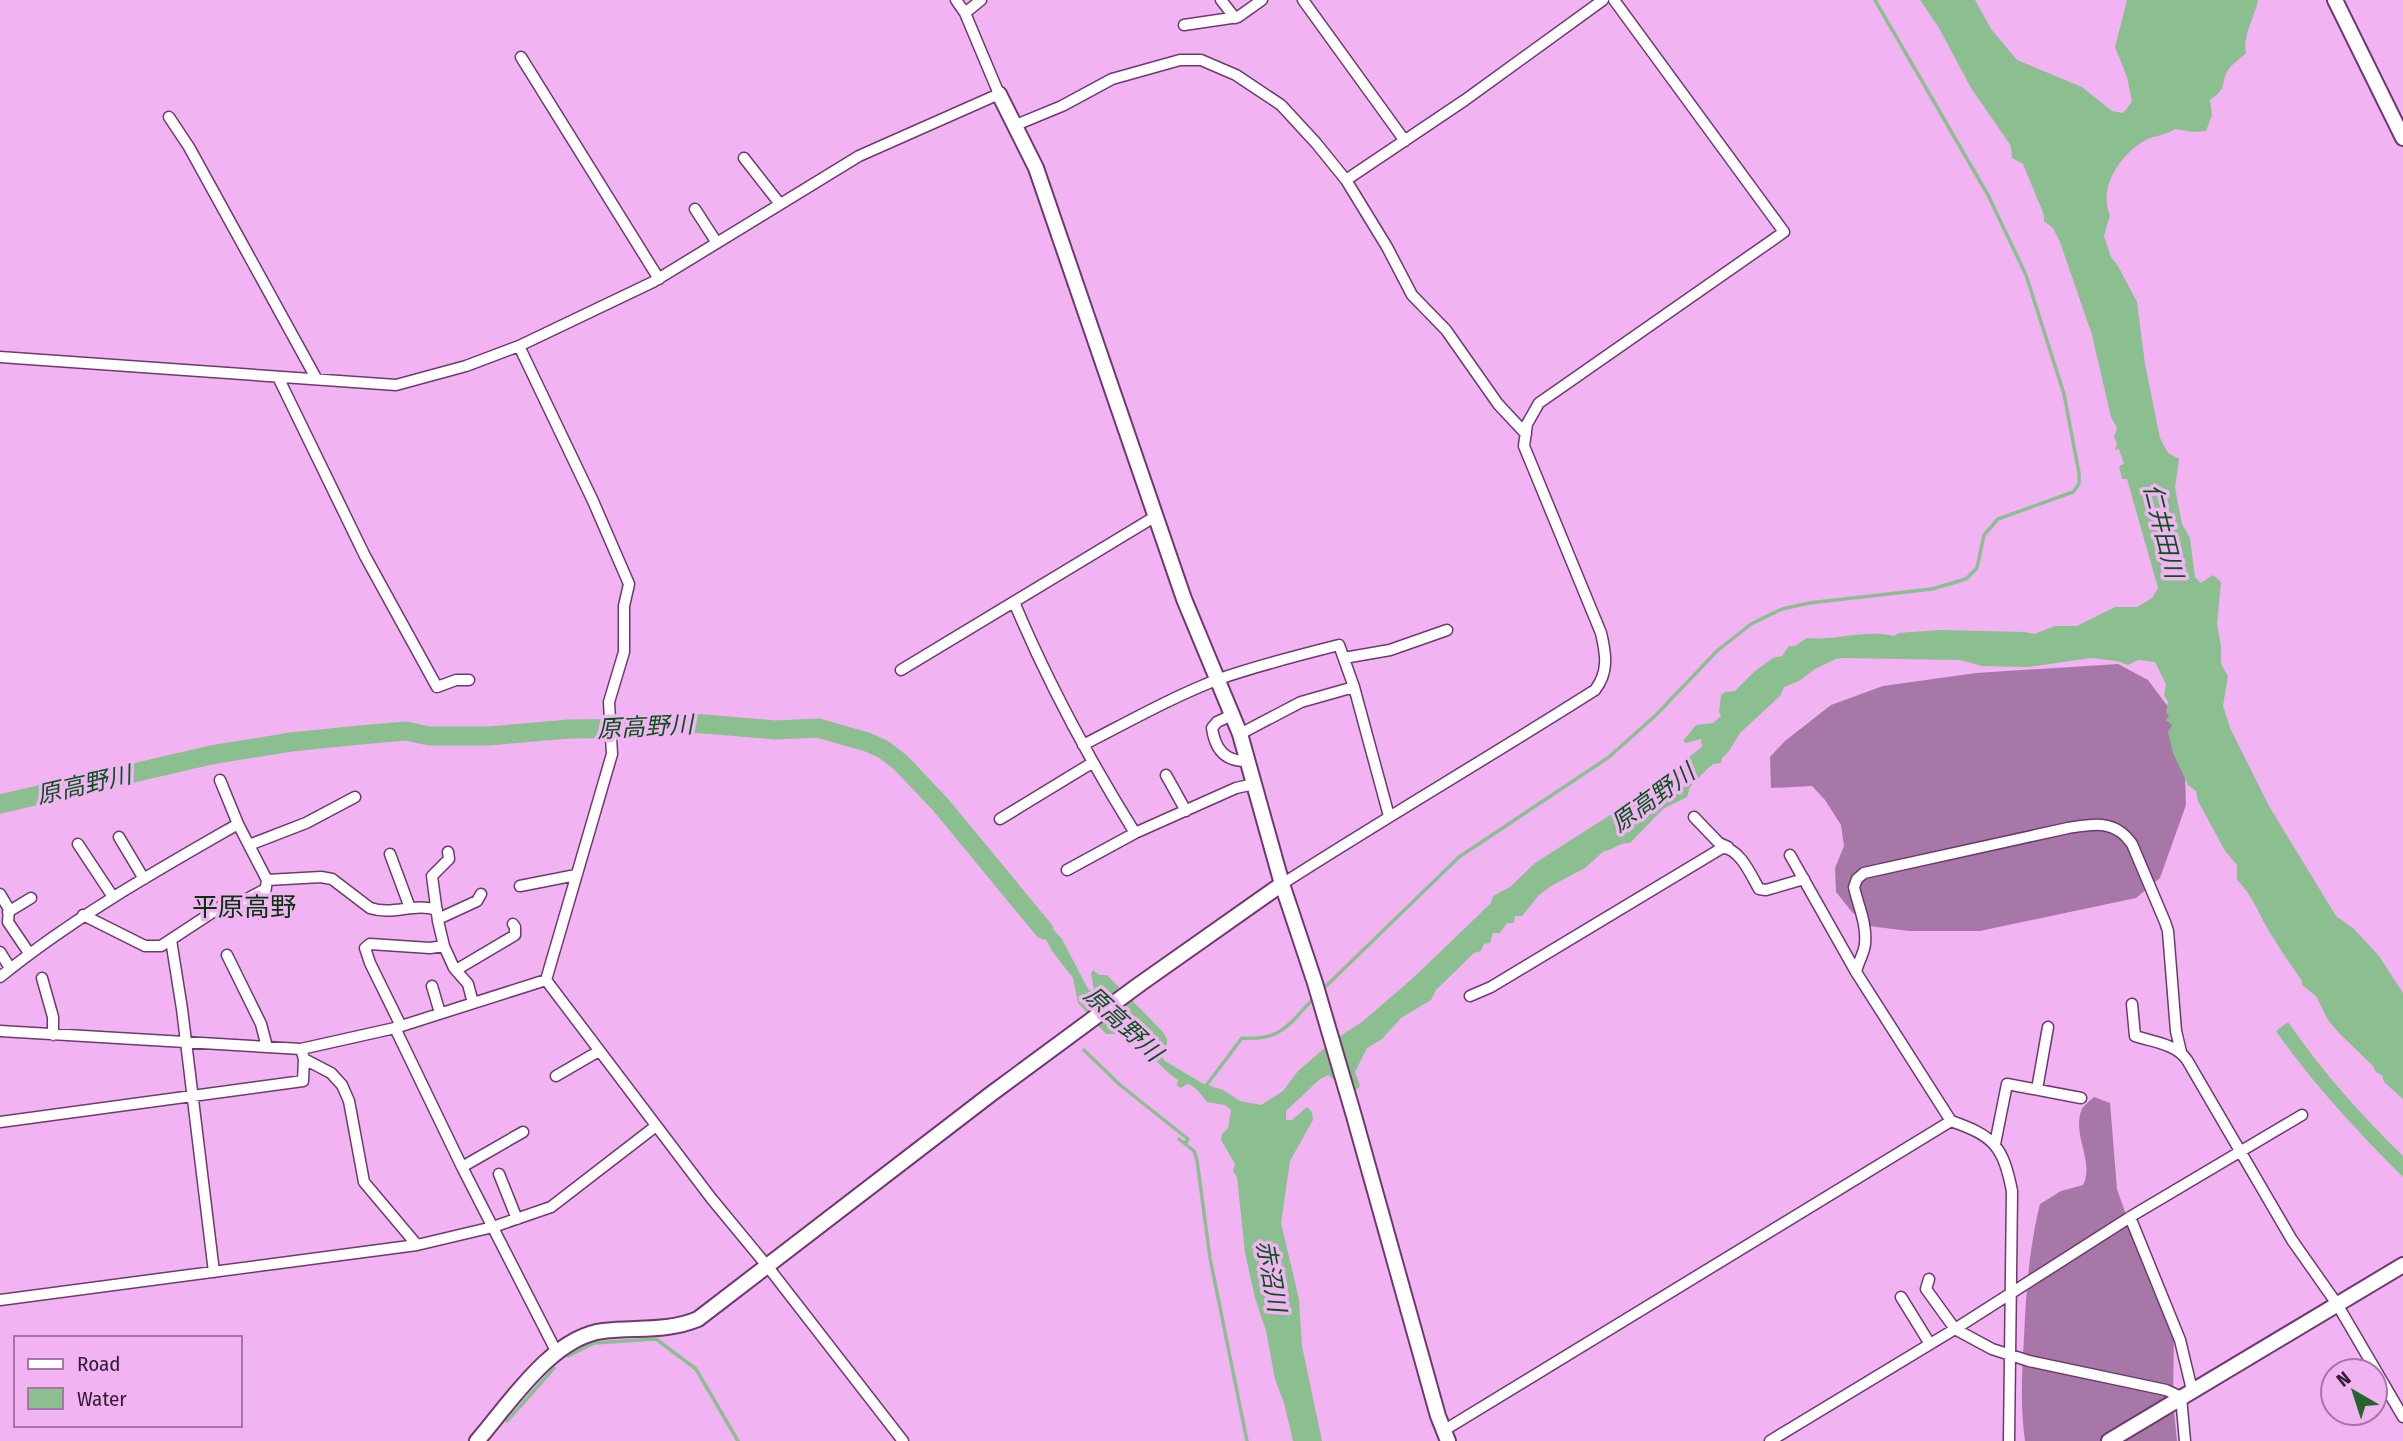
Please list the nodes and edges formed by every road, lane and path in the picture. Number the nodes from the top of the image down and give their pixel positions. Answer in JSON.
{"nodes":[{"id":1,"x":956,"y":0,"type":"edge"},
{"id":2,"x":981,"y":0,"type":"edge"},
{"id":3,"x":1221,"y":0,"type":"edge"},
{"id":4,"x":1262,"y":0,"type":"edge"},
{"id":5,"x":1303,"y":0,"type":"edge"},
{"id":6,"x":1603,"y":0,"type":"edge"},
{"id":7,"x":1614,"y":0,"type":"edge"},
{"id":8,"x":2335,"y":0,"type":"edge"},
{"id":9,"x":965,"y":13,"type":"junction"},
{"id":10,"x":1235,"y":18,"type":"junction"},
{"id":11,"x":1184,"y":25,"type":"dead end"},
{"id":12,"x":521,"y":57,"type":"dead end"},
{"id":13,"x":999,"y":94,"type":"junction"},
{"id":14,"x":169,"y":117,"type":"dead end"},
{"id":15,"x":1016,"y":125,"type":"junction"},
{"id":16,"x":2403,"y":138,"type":"edge"},
{"id":17,"x":1405,"y":141,"type":"junction"},
{"id":18,"x":744,"y":158,"type":"dead end"},
{"id":19,"x":1346,"y":180,"type":"junction"},
{"id":20,"x":780,"y":204,"type":"junction"},
{"id":21,"x":695,"y":209,"type":"dead end"},
{"id":22,"x":717,"y":243,"type":"junction"},
{"id":23,"x":659,"y":279,"type":"junction"},
{"id":24,"x":519,"y":346,"type":"junction"},
{"id":25,"x":0,"y":356,"type":"edge"},
{"id":26,"x":278,"y":377,"type":"junction"},
{"id":27,"x":316,"y":378,"type":"junction"},
{"id":28,"x":1526,"y":434,"type":"junction"},
{"id":29,"x":1156,"y":516,"type":"junction"},
{"id":30,"x":1014,"y":602,"type":"junction"},
{"id":31,"x":1447,"y":630,"type":"dead end"},
{"id":32,"x":1344,"y":658,"type":"junction"},
{"id":33,"x":901,"y":670,"type":"dead end"},
{"id":34,"x":469,"y":680,"type":"dead end"},
{"id":35,"x":1217,"y":680,"type":"junction"},
{"id":36,"x":1354,"y":687,"type":"junction"},
{"id":37,"x":1232,"y":715,"type":"junction"},
{"id":38,"x":1240,"y":734,"type":"junction"},
{"id":39,"x":1083,"y":745,"type":"junction"},
{"id":40,"x":1248,"y":761,"type":"junction"},
{"id":41,"x":1092,"y":763,"type":"junction"},
{"id":42,"x":1166,"y":775,"type":"dead end"},
{"id":43,"x":220,"y":780,"type":"dead end"},
{"id":44,"x":1254,"y":783,"type":"junction"},
{"id":45,"x":355,"y":797,"type":"dead end"},
{"id":46,"x":1186,"y":811,"type":"junction"},
{"id":47,"x":1390,"y":816,"type":"junction"},
{"id":48,"x":1694,"y":817,"type":"dead end"},
{"id":49,"x":1000,"y":819,"type":"dead end"},
{"id":50,"x":238,"y":824,"type":"junction"},
{"id":51,"x":1135,"y":833,"type":"junction"},
{"id":52,"x":119,"y":836,"type":"dead end"},
{"id":53,"x":78,"y":844,"type":"dead end"},
{"id":54,"x":249,"y":845,"type":"junction"},
{"id":55,"x":1729,"y":848,"type":"junction"},
{"id":56,"x":449,"y":852,"type":"dead end"},
{"id":57,"x":390,"y":854,"type":"dead end"},
{"id":58,"x":1790,"y":855,"type":"dead end"},
{"id":59,"x":1067,"y":870,"type":"dead end"},
{"id":60,"x":576,"y":875,"type":"junction"},
{"id":61,"x":144,"y":878,"type":"junction"},
{"id":62,"x":1804,"y":880,"type":"junction"},
{"id":63,"x":1282,"y":884,"type":"junction"},
{"id":64,"x":266,"y":885,"type":"junction"},
{"id":65,"x":520,"y":886,"type":"dead end"},
{"id":66,"x":0,"y":894,"type":"edge"},
{"id":67,"x":481,"y":894,"type":"dead end"},
{"id":68,"x":113,"y":897,"type":"junction"},
{"id":69,"x":31,"y":898,"type":"dead end"},
{"id":70,"x":410,"y":908,"type":"junction"},
{"id":71,"x":8,"y":912,"type":"junction"},
{"id":72,"x":262,"y":914,"type":"dead end"},
{"id":73,"x":83,"y":915,"type":"junction"},
{"id":74,"x":438,"y":915,"type":"junction"},
{"id":75,"x":513,"y":924,"type":"dead end"},
{"id":76,"x":171,"y":940,"type":"junction"},
{"id":77,"x":444,"y":946,"type":"junction"},
{"id":78,"x":0,"y":953,"type":"edge"},
{"id":79,"x":29,"y":953,"type":"junction"},
{"id":80,"x":227,"y":955,"type":"dead end"},
{"id":81,"x":10,"y":968,"type":"junction"},
{"id":82,"x":456,"y":970,"type":"junction"},
{"id":83,"x":1856,"y":971,"type":"junction"},
{"id":84,"x":0,"y":977,"type":"edge"},
{"id":85,"x":43,"y":978,"type":"dead end"},
{"id":86,"x":546,"y":980,"type":"junction"},
{"id":87,"x":432,"y":986,"type":"dead end"},
{"id":88,"x":1470,"y":996,"type":"dead end"},
{"id":89,"x":474,"y":1003,"type":"junction"},
{"id":90,"x":2132,"y":1004,"type":"dead end"},
{"id":91,"x":440,"y":1013,"type":"junction"},
{"id":92,"x":398,"y":1027,"type":"junction"},
{"id":93,"x":2048,"y":1027,"type":"dead end"},
{"id":94,"x":0,"y":1031,"type":"edge"},
{"id":95,"x":53,"y":1035,"type":"junction"},
{"id":96,"x":184,"y":1042,"type":"junction"},
{"id":97,"x":267,"y":1047,"type":"junction"},
{"id":98,"x":599,"y":1051,"type":"junction"},
{"id":99,"x":2182,"y":1052,"type":"junction"},
{"id":100,"x":302,"y":1054,"type":"junction"},
{"id":101,"x":556,"y":1076,"type":"dead end"},
{"id":102,"x":2037,"y":1089,"type":"junction"},
{"id":103,"x":192,"y":1096,"type":"junction"},
{"id":104,"x":2081,"y":1098,"type":"dead end"},
{"id":105,"x":2301,"y":1115,"type":"dead end"},
{"id":106,"x":1951,"y":1121,"type":"junction"},
{"id":107,"x":0,"y":1122,"type":"edge"},
{"id":108,"x":656,"y":1126,"type":"junction"},
{"id":109,"x":523,"y":1132,"type":"dead end"},
{"id":110,"x":1995,"y":1144,"type":"junction"},
{"id":111,"x":2241,"y":1152,"type":"junction"},
{"id":112,"x":462,"y":1167,"type":"junction"},
{"id":113,"x":499,"y":1174,"type":"dead end"},
{"id":114,"x":2130,"y":1217,"type":"junction"},
{"id":115,"x":517,"y":1219,"type":"junction"},
{"id":116,"x":493,"y":1227,"type":"junction"},
{"id":117,"x":417,"y":1245,"type":"junction"},
{"id":118,"x":2403,"y":1265,"type":"edge"},
{"id":119,"x":768,"y":1267,"type":"junction"},
{"id":120,"x":214,"y":1272,"type":"junction"},
{"id":121,"x":1929,"y":1279,"type":"dead end"},
{"id":122,"x":2011,"y":1293,"type":"junction"},
{"id":123,"x":1901,"y":1297,"type":"dead end"},
{"id":124,"x":0,"y":1300,"type":"edge"},
{"id":125,"x":2337,"y":1304,"type":"junction"},
{"id":126,"x":1955,"y":1329,"type":"junction"},
{"id":127,"x":1930,"y":1344,"type":"junction"},
{"id":128,"x":556,"y":1351,"type":"junction"},
{"id":129,"x":2010,"y":1356,"type":"junction"},
{"id":130,"x":2186,"y":1394,"type":"junction"},
{"id":131,"x":2403,"y":1417,"type":"edge"},
{"id":132,"x":1446,"y":1436,"type":"edge"},
{"id":133,"x":477,"y":1441,"type":"edge"},
{"id":134,"x":903,"y":1441,"type":"edge"},
{"id":135,"x":1770,"y":1441,"type":"edge"},
{"id":136,"x":2009,"y":1441,"type":"edge"},
{"id":137,"x":2109,"y":1441,"type":"edge"},
{"id":138,"x":2185,"y":1441,"type":"edge"}],
"edges":[{"from":1,"to":9,"type":"street"},
{"from":2,"to":9,"type":"street"},
{"from":3,"to":10,"type":"street"},
{"from":4,"to":10,"type":"street"},
{"from":5,"to":17,"type":"street"},
{"from":6,"to":17,"type":"street"},
{"from":7,"to":28,"type":"street"},
{"from":8,"to":16,"type":"street"},
{"from":9,"to":13,"type":"street"},
{"from":10,"to":11,"type":"street"},
{"from":12,"to":23,"type":"street"},
{"from":13,"to":15,"type":"street"},
{"from":13,"to":20,"type":"street"},
{"from":14,"to":27,"type":"street"},
{"from":15,"to":19,"type":"street"},
{"from":15,"to":29,"type":"street"},
{"from":17,"to":19,"type":"street"},
{"from":18,"to":20,"type":"street"},
{"from":19,"to":28,"type":"street"},
{"from":20,"to":22,"type":"street"},
{"from":21,"to":22,"type":"street"},
{"from":22,"to":23,"type":"street"},
{"from":23,"to":24,"type":"street"},
{"from":24,"to":27,"type":"street"},
{"from":24,"to":60,"type":"street"},
{"from":25,"to":26,"type":"street"},
{"from":26,"to":27,"type":"street"},
{"from":26,"to":34,"type":"street"},
{"from":28,"to":47,"type":"street"},
{"from":29,"to":30,"type":"street"},
{"from":29,"to":35,"type":"street"},
{"from":30,"to":33,"type":"street"},
{"from":30,"to":39,"type":"street"},
{"from":31,"to":32,"type":"street"},
{"from":32,"to":35,"type":"street"},
{"from":32,"to":36,"type":"street"},
{"from":35,"to":37,"type":"street"},
{"from":35,"to":39,"type":"street"},
{"from":36,"to":38,"type":"street"},
{"from":36,"to":47,"type":"street"},
{"from":37,"to":38,"type":"street"},
{"from":37,"to":40,"type":"street"},
{"from":38,"to":40,"type":"street"},
{"from":39,"to":41,"type":"street"},
{"from":40,"to":44,"type":"street"},
{"from":41,"to":49,"type":"street"},
{"from":41,"to":51,"type":"street"},
{"from":42,"to":46,"type":"street"},
{"from":43,"to":50,"type":"street"},
{"from":44,"to":46,"type":"street"},
{"from":44,"to":63,"type":"street"},
{"from":45,"to":54,"type":"street"},
{"from":46,"to":51,"type":"street"},
{"from":47,"to":63,"type":"street"},
{"from":48,"to":55,"type":"street"},
{"from":50,"to":54,"type":"street"},
{"from":50,"to":61,"type":"street"},
{"from":51,"to":59,"type":"street"},
{"from":52,"to":61,"type":"street"},
{"from":53,"to":68,"type":"street"},
{"from":54,"to":64,"type":"street"},
{"from":55,"to":62,"type":"street"},
{"from":55,"to":88,"type":"street"},
{"from":56,"to":74,"type":"street"},
{"from":57,"to":70,"type":"street"},
{"from":58,"to":62,"type":"street"},
{"from":60,"to":65,"type":"street"},
{"from":60,"to":86,"type":"street"},
{"from":61,"to":68,"type":"street"},
{"from":62,"to":83,"type":"street"},
{"from":63,"to":119,"type":"street"},
{"from":63,"to":132,"type":"street"},
{"from":64,"to":70,"type":"street"},
{"from":64,"to":72,"type":"street"},
{"from":64,"to":76,"type":"street"},
{"from":66,"to":71,"type":"street"},
{"from":67,"to":74,"type":"street"},
{"from":68,"to":73,"type":"street"},
{"from":69,"to":71,"type":"street"},
{"from":70,"to":74,"type":"street"},
{"from":71,"to":79,"type":"street"},
{"from":73,"to":76,"type":"street"},
{"from":73,"to":79,"type":"street"},
{"from":74,"to":77,"type":"street"},
{"from":75,"to":82,"type":"street"},
{"from":76,"to":96,"type":"street"},
{"from":77,"to":82,"type":"street"},
{"from":77,"to":92,"type":"street"},
{"from":78,"to":81,"type":"street"},
{"from":79,"to":81,"type":"street"},
{"from":80,"to":97,"type":"street"},
{"from":81,"to":84,"type":"street"},
{"from":82,"to":89,"type":"street"},
{"from":83,"to":99,"type":"street"},
{"from":83,"to":106,"type":"street"},
{"from":85,"to":95,"type":"street"},
{"from":86,"to":89,"type":"street"},
{"from":86,"to":98,"type":"street"},
{"from":87,"to":91,"type":"street"},
{"from":89,"to":91,"type":"street"},
{"from":90,"to":99,"type":"street"},
{"from":91,"to":92,"type":"street"},
{"from":92,"to":100,"type":"street"},
{"from":92,"to":112,"type":"street"},
{"from":93,"to":102,"type":"street"},
{"from":94,"to":95,"type":"street"},
{"from":95,"to":96,"type":"street"},
{"from":96,"to":97,"type":"street"},
{"from":96,"to":103,"type":"street"},
{"from":97,"to":100,"type":"street"},
{"from":98,"to":101,"type":"street"},
{"from":98,"to":108,"type":"street"},
{"from":99,"to":111,"type":"street"},
{"from":100,"to":103,"type":"street"},
{"from":100,"to":117,"type":"street"},
{"from":102,"to":104,"type":"street"},
{"from":102,"to":110,"type":"street"},
{"from":103,"to":107,"type":"street"},
{"from":103,"to":120,"type":"street"},
{"from":105,"to":111,"type":"street"},
{"from":106,"to":110,"type":"street"},
{"from":106,"to":132,"type":"street"},
{"from":108,"to":115,"type":"street"},
{"from":108,"to":119,"type":"street"},
{"from":109,"to":112,"type":"street"},
{"from":110,"to":122,"type":"street"},
{"from":111,"to":114,"type":"street"},
{"from":111,"to":125,"type":"street"},
{"from":112,"to":116,"type":"street"},
{"from":113,"to":115,"type":"street"},
{"from":114,"to":122,"type":"street"},
{"from":114,"to":130,"type":"street"},
{"from":115,"to":116,"type":"street"},
{"from":116,"to":117,"type":"street"},
{"from":116,"to":128,"type":"street"},
{"from":117,"to":120,"type":"street"},
{"from":118,"to":125,"type":"street"},
{"from":119,"to":128,"type":"street"},
{"from":119,"to":134,"type":"street"},
{"from":120,"to":124,"type":"street"},
{"from":121,"to":126,"type":"street"},
{"from":122,"to":126,"type":"street"},
{"from":122,"to":129,"type":"street"},
{"from":123,"to":127,"type":"street"},
{"from":125,"to":130,"type":"street"},
{"from":125,"to":131,"type":"street"},
{"from":126,"to":127,"type":"street"},
{"from":126,"to":129,"type":"street"},
{"from":127,"to":135,"type":"street"},
{"from":128,"to":133,"type":"street"},
{"from":129,"to":130,"type":"street"},
{"from":129,"to":136,"type":"street"},
{"from":130,"to":137,"type":"street"},
{"from":130,"to":138,"type":"street"}]}
